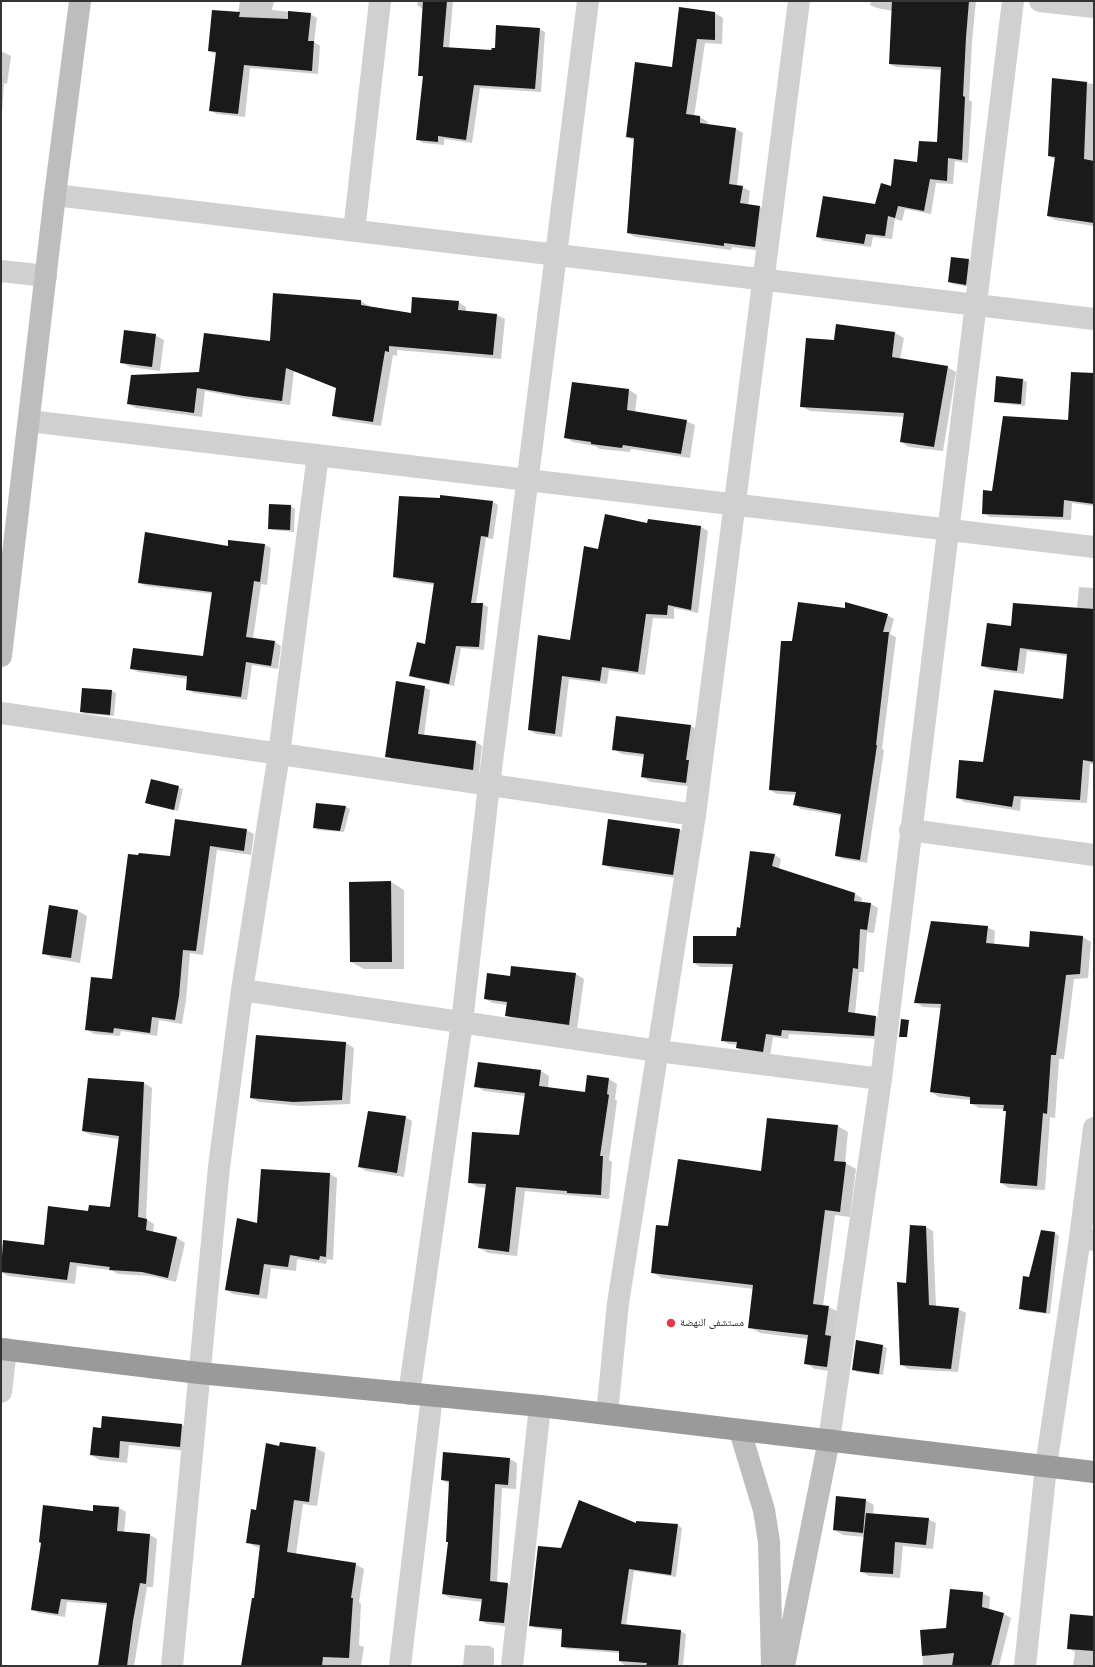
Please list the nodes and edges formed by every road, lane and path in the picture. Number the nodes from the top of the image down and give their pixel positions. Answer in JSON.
{"nodes":[{"id":1,"x":80,"y":1,"type":"edge"},
{"id":2,"x":380,"y":1,"type":"edge"},
{"id":3,"x":588,"y":1,"type":"edge"},
{"id":4,"x":799,"y":1,"type":"edge"},
{"id":5,"x":1013,"y":1,"type":"edge"},
{"id":6,"x":1040,"y":1,"type":"edge"},
{"id":7,"x":1094,"y":7,"type":"edge"},
{"id":8,"x":55,"y":195,"type":"junction"},
{"id":9,"x":354,"y":231,"type":"junction"},
{"id":10,"x":556,"y":255,"type":"junction"},
{"id":11,"x":1,"y":271,"type":"edge"},
{"id":12,"x":46,"y":276,"type":"junction"},
{"id":13,"x":764,"y":279,"type":"junction"},
{"id":14,"x":976,"y":305,"type":"junction"},
{"id":15,"x":1094,"y":319,"type":"edge"},
{"id":16,"x":29,"y":421,"type":"junction"},
{"id":17,"x":318,"y":455,"type":"junction"},
{"id":18,"x":528,"y":480,"type":"junction"},
{"id":19,"x":734,"y":505,"type":"junction"},
{"id":20,"x":948,"y":530,"type":"junction"},
{"id":21,"x":1094,"y":547,"type":"edge"},
{"id":22,"x":1,"y":656,"type":"edge"},
{"id":23,"x":1,"y":713,"type":"edge"},
{"id":24,"x":279,"y":754,"type":"junction"},
{"id":25,"x":489,"y":785,"type":"junction"},
{"id":26,"x":695,"y":815,"type":"junction"},
{"id":27,"x":910,"y":830,"type":"junction"},
{"id":28,"x":1094,"y":855,"type":"edge"},
{"id":29,"x":242,"y":990,"type":"junction"},
{"id":30,"x":462,"y":1022,"type":"junction"},
{"id":31,"x":658,"y":1051,"type":"junction"},
{"id":32,"x":881,"y":1079,"type":"junction"},
{"id":33,"x":1094,"y":1128,"type":"edge"},
{"id":34,"x":1087,"y":1239,"type":"edge"},
{"id":35,"x":3,"y":1349,"type":"edge"},
{"id":36,"x":199,"y":1373,"type":"junction"},
{"id":37,"x":1,"y":1392,"type":"edge"},
{"id":38,"x":409,"y":1394,"type":"junction"},
{"id":39,"x":432,"y":1396,"type":"junction"},
{"id":40,"x":540,"y":1406,"type":"junction"},
{"id":41,"x":607,"y":1414,"type":"junction"},
{"id":42,"x":740,"y":1431,"type":"junction"},
{"id":43,"x":829,"y":1440,"type":"junction"},
{"id":44,"x":1046,"y":1466,"type":"junction"},
{"id":45,"x":1094,"y":1472,"type":"edge"},
{"id":46,"x":172,"y":1666,"type":"edge"},
{"id":47,"x":400,"y":1666,"type":"edge"},
{"id":48,"x":512,"y":1666,"type":"edge"},
{"id":49,"x":772,"y":1666,"type":"edge"},
{"id":50,"x":784,"y":1666,"type":"edge"},
{"id":51,"x":1025,"y":1666,"type":"edge"}],
"edges":[{"from":1,"to":8,"type":"street"},
{"from":2,"to":9,"type":"street"},
{"from":3,"to":10,"type":"street"},
{"from":4,"to":13,"type":"street"},
{"from":5,"to":14,"type":"street"},
{"from":6,"to":7,"type":"street"},
{"from":8,"to":9,"type":"street"},
{"from":8,"to":12,"type":"street"},
{"from":9,"to":10,"type":"street"},
{"from":10,"to":13,"type":"street"},
{"from":10,"to":18,"type":"street"},
{"from":11,"to":12,"type":"street"},
{"from":12,"to":16,"type":"street"},
{"from":13,"to":14,"type":"street"},
{"from":13,"to":19,"type":"street"},
{"from":14,"to":15,"type":"street"},
{"from":14,"to":20,"type":"street"},
{"from":16,"to":17,"type":"street"},
{"from":16,"to":22,"type":"street"},
{"from":17,"to":18,"type":"street"},
{"from":17,"to":24,"type":"street"},
{"from":18,"to":19,"type":"street"},
{"from":18,"to":25,"type":"street"},
{"from":19,"to":20,"type":"street"},
{"from":19,"to":26,"type":"street"},
{"from":20,"to":21,"type":"street"},
{"from":20,"to":27,"type":"street"},
{"from":23,"to":24,"type":"street"},
{"from":24,"to":25,"type":"street"},
{"from":24,"to":29,"type":"street"},
{"from":25,"to":26,"type":"street"},
{"from":25,"to":30,"type":"street"},
{"from":26,"to":31,"type":"street"},
{"from":27,"to":28,"type":"street"},
{"from":27,"to":32,"type":"street"},
{"from":29,"to":30,"type":"street"},
{"from":29,"to":36,"type":"street"},
{"from":30,"to":31,"type":"street"},
{"from":30,"to":38,"type":"street"},
{"from":31,"to":32,"type":"street"},
{"from":31,"to":41,"type":"street"},
{"from":32,"to":43,"type":"street"},
{"from":33,"to":34,"type":"street"},
{"from":34,"to":44,"type":"street"},
{"from":35,"to":36,"type":"highway"},
{"from":35,"to":37,"type":"street"},
{"from":36,"to":38,"type":"highway"},
{"from":36,"to":46,"type":"street"},
{"from":38,"to":39,"type":"highway"},
{"from":39,"to":40,"type":"highway"},
{"from":39,"to":47,"type":"street"},
{"from":40,"to":41,"type":"highway"},
{"from":40,"to":48,"type":"street"},
{"from":41,"to":42,"type":"highway"},
{"from":42,"to":43,"type":"highway"},
{"from":42,"to":49,"type":"street"},
{"from":43,"to":44,"type":"highway"},
{"from":43,"to":50,"type":"street"},
{"from":44,"to":45,"type":"highway"},
{"from":44,"to":51,"type":"street"}]}
